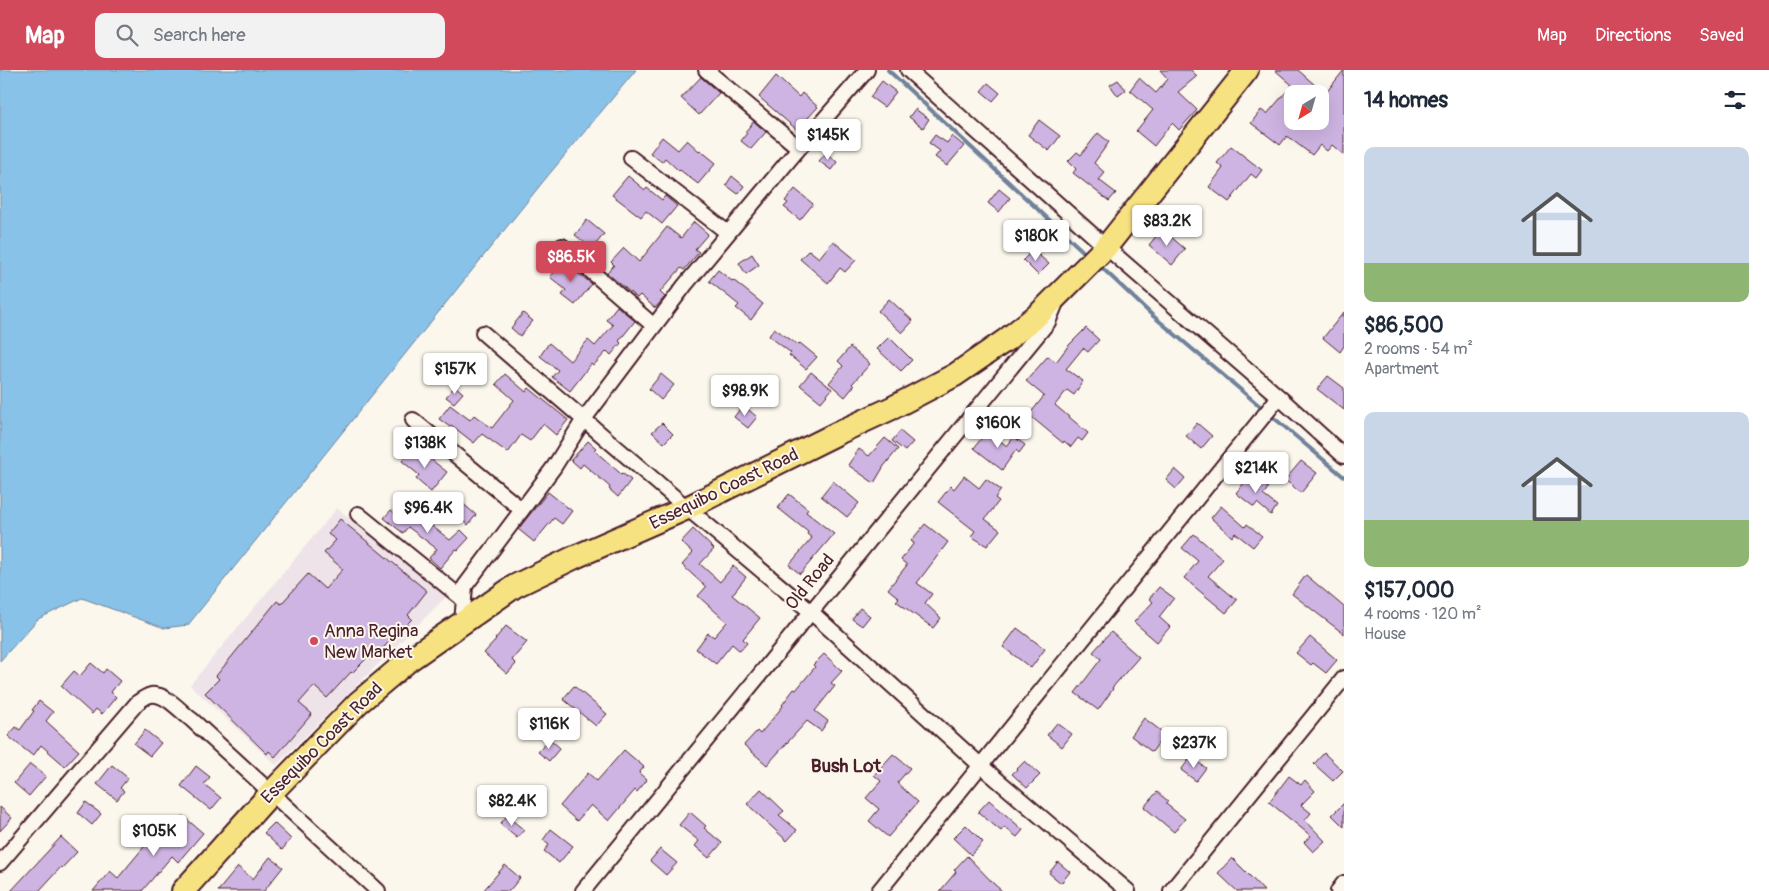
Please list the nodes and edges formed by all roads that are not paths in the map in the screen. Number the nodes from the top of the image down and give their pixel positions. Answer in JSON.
{"nodes":[{"id":1,"x":706,"y":70,"type":"edge"},
{"id":2,"x":867,"y":70,"type":"edge"},
{"id":3,"x":1248,"y":70,"type":"edge"},
{"id":4,"x":911,"y":71,"type":"edge"},
{"id":5,"x":799,"y":148,"type":"junction"},
{"id":6,"x":631,"y":158,"type":"dead end"},
{"id":7,"x":728,"y":233,"type":"junction"},
{"id":8,"x":562,"y":246,"type":"dead end"},
{"id":9,"x":1106,"y":247,"type":"junction"},
{"id":10,"x":1060,"y":292,"type":"junction"},
{"id":11,"x":654,"y":326,"type":"junction"},
{"id":12,"x":483,"y":333,"type":"dead end"},
{"id":13,"x":1279,"y":397,"type":"junction"},
{"id":14,"x":584,"y":419,"type":"junction"},
{"id":15,"x":413,"y":420,"type":"dead end"},
{"id":16,"x":1344,"y":456,"type":"edge"},
{"id":17,"x":687,"y":508,"type":"junction"},
{"id":18,"x":522,"y":510,"type":"junction"},
{"id":19,"x":358,"y":514,"type":"dead end"},
{"id":20,"x":464,"y":600,"type":"junction"},
{"id":21,"x":810,"y":611,"type":"junction"},
{"id":22,"x":462,"y":623,"type":"junction"},
{"id":23,"x":1344,"y":678,"type":"edge"},
{"id":24,"x":980,"y":765,"type":"junction"},
{"id":25,"x":270,"y":794,"type":"junction"},
{"id":26,"x":0,"y":863,"type":"edge"},
{"id":27,"x":1344,"y":883,"type":"edge"},
{"id":28,"x":183,"y":891,"type":"edge"},
{"id":29,"x":378,"y":891,"type":"edge"},
{"id":30,"x":583,"y":891,"type":"edge"},
{"id":31,"x":879,"y":891,"type":"edge"},
{"id":32,"x":1128,"y":891,"type":"edge"},
{"id":33,"x":1171,"y":891,"type":"edge"},
{"id":34,"x":1338,"y":891,"type":"edge"}],
"edges":[{"from":1,"to":5,"type":"street"},
{"from":2,"to":5,"type":"street"},
{"from":3,"to":9,"type":"main road","name":"Essequibo Coast Road"},
{"from":4,"to":9,"type":"street"},
{"from":5,"to":7,"type":"street"},
{"from":6,"to":7,"type":"street"},
{"from":7,"to":11,"type":"street"},
{"from":8,"to":11,"type":"street"},
{"from":9,"to":10,"type":"main road","name":"Essequibo Coast Road"},
{"from":9,"to":13,"type":"street"},
{"from":10,"to":17,"type":"main road","name":"Essequibo Coast Road"},
{"from":10,"to":21,"type":"street","name":"Old Road"},
{"from":11,"to":14,"type":"street"},
{"from":12,"to":14,"type":"street"},
{"from":13,"to":16,"type":"street"},
{"from":13,"to":24,"type":"street"},
{"from":14,"to":17,"type":"street"},
{"from":14,"to":18,"type":"street"},
{"from":15,"to":18,"type":"street"},
{"from":17,"to":21,"type":"street"},
{"from":17,"to":22,"type":"main road","name":"Essequibo Coast Road"},
{"from":18,"to":20,"type":"street"},
{"from":19,"to":20,"type":"street"},
{"from":20,"to":22,"type":"street"},
{"from":21,"to":24,"type":"street"},
{"from":21,"to":30,"type":"street","name":"Old Road"},
{"from":22,"to":25,"type":"main road","name":"Essequibo Coast Road"},
{"from":23,"to":33,"type":"street"},
{"from":24,"to":31,"type":"street"},
{"from":24,"to":32,"type":"street"},
{"from":25,"to":26,"type":"street"},
{"from":25,"to":28,"type":"main road","name":"Essequibo Coast Road"},
{"from":25,"to":29,"type":"street"},
{"from":27,"to":34,"type":"street"}]}
